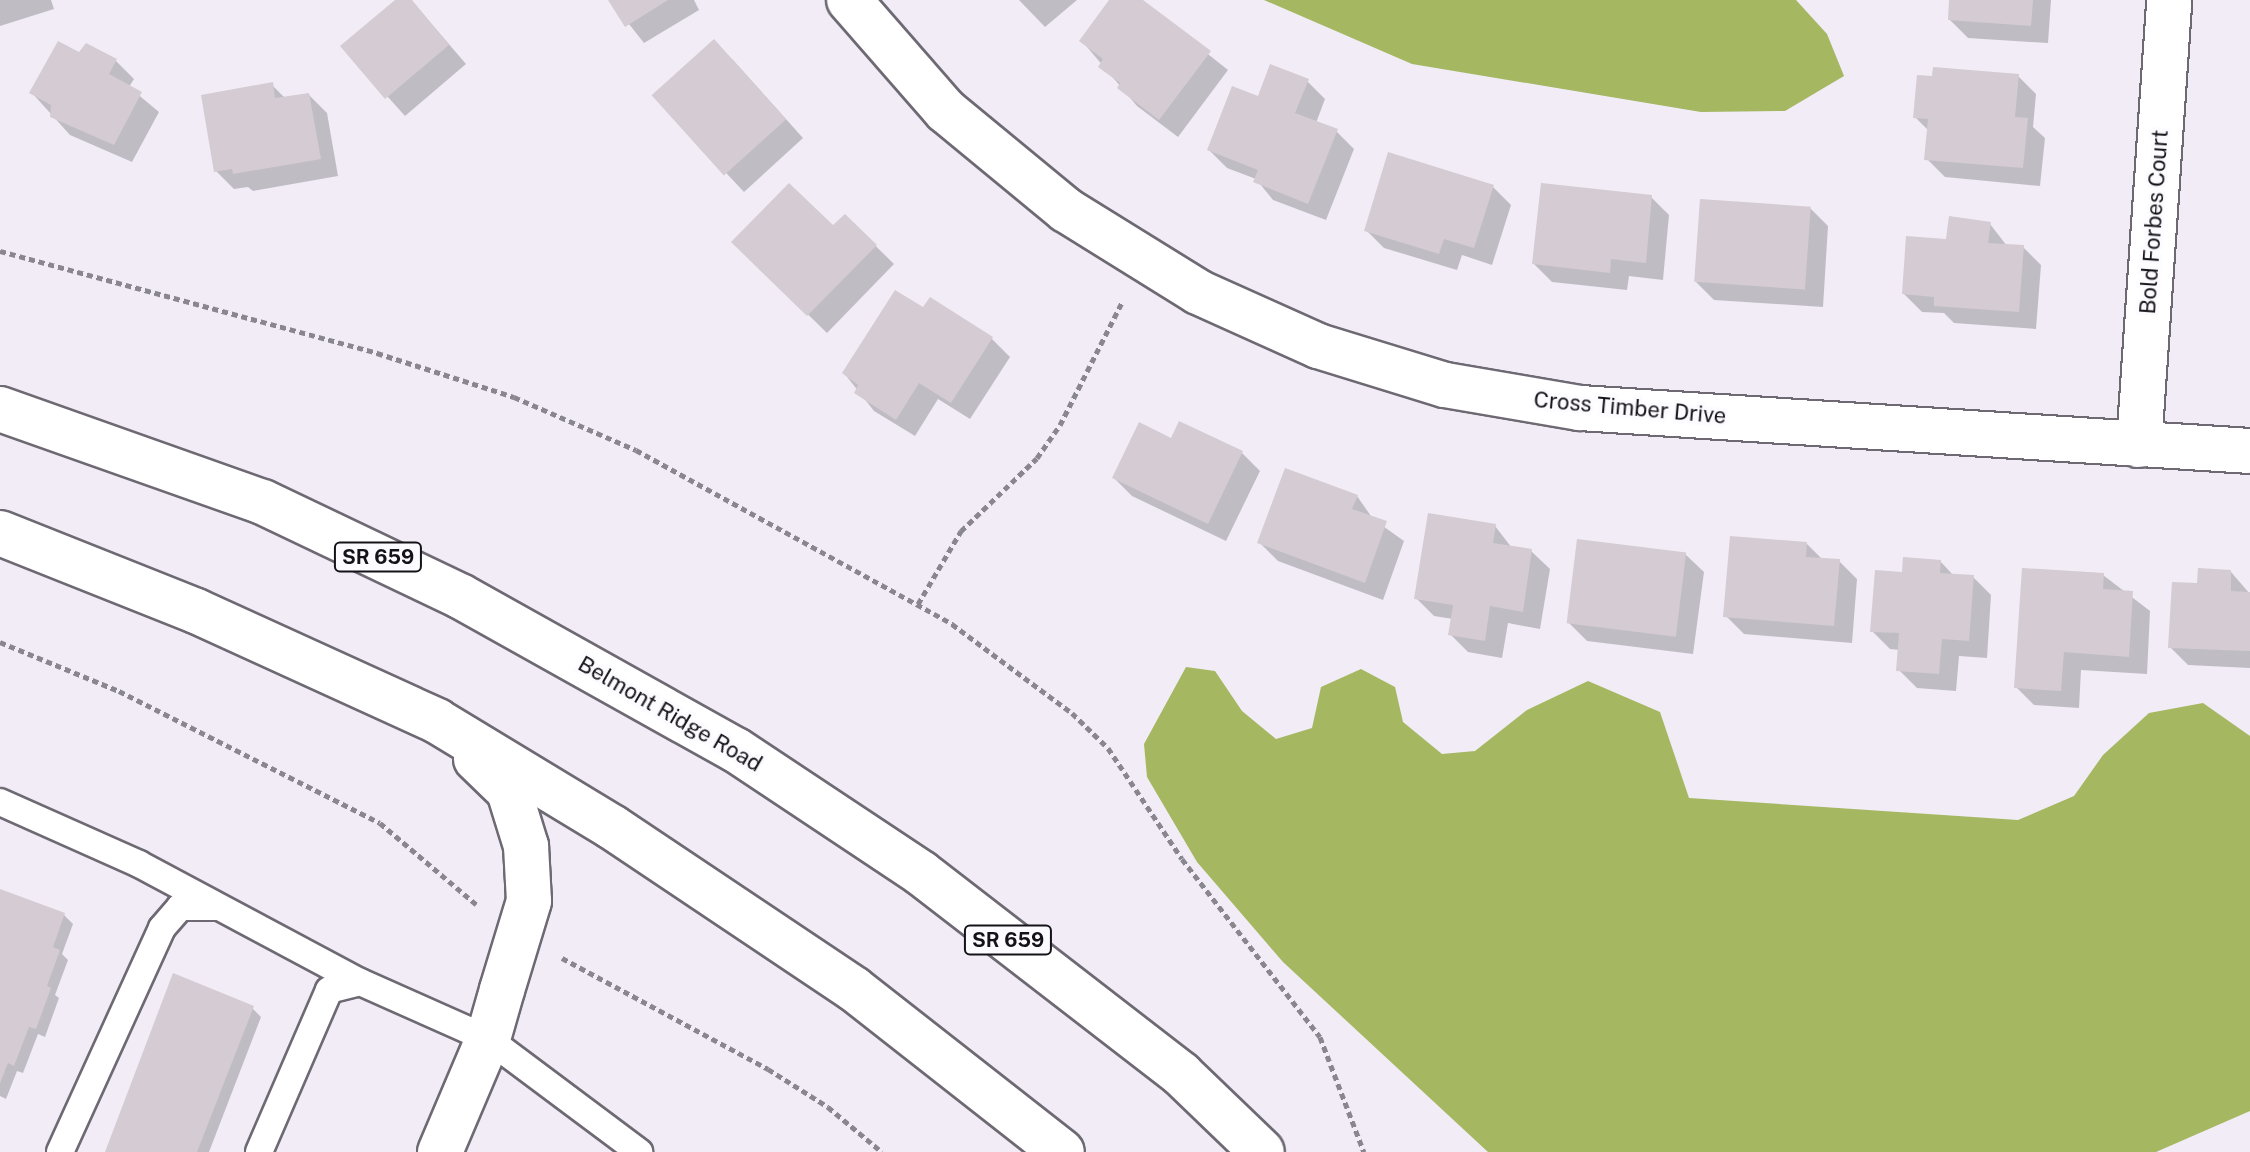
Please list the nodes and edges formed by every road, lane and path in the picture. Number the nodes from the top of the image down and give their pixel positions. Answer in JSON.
{"nodes":[{"id":1,"x":849,"y":0,"type":"edge"},
{"id":2,"x":2169,"y":0,"type":"edge"},
{"id":3,"x":0,"y":251,"type":"edge"},
{"id":4,"x":1147,"y":260,"type":"junction"},
{"id":5,"x":0,"y":409,"type":"edge"},
{"id":6,"x":2139,"y":445,"type":"junction"},
{"id":7,"x":2250,"y":451,"type":"edge"},
{"id":8,"x":0,"y":533,"type":"edge"},
{"id":9,"x":918,"y":604,"type":"junction"},
{"id":10,"x":0,"y":642,"type":"edge"},
{"id":11,"x":437,"y":721,"type":"junction"},
{"id":12,"x":0,"y":802,"type":"edge"},
{"id":13,"x":218,"y":906,"type":"junction"},
{"id":14,"x":521,"y":929,"type":"junction"},
{"id":15,"x":360,"y":982,"type":"junction"},
{"id":16,"x":488,"y":1039,"type":"junction"},
{"id":17,"x":60,"y":1152,"type":"edge"},
{"id":18,"x":259,"y":1152,"type":"edge"},
{"id":19,"x":440,"y":1152,"type":"edge"},
{"id":20,"x":639,"y":1152,"type":"edge"},
{"id":21,"x":882,"y":1152,"type":"edge"},
{"id":22,"x":1062,"y":1152,"type":"edge"},
{"id":23,"x":1262,"y":1152,"type":"edge"},
{"id":24,"x":1364,"y":1152,"type":"edge"}],
"edges":[{"from":1,"to":4,"type":"main road","name":"Cross Timber Drive"},
{"from":2,"to":6,"type":"main road","name":"Bold Forbes Court"},
{"from":3,"to":9,"type":"path"},
{"from":4,"to":6,"type":"main road","name":"Cross Timber Drive"},
{"from":4,"to":9,"type":"path"},
{"from":5,"to":23,"type":"main road","name":"Belmont Ridge Road","number":"SR 659"},
{"from":6,"to":7,"type":"main road","name":"Cross Timber Drive"},
{"from":8,"to":11,"type":"main road"},
{"from":9,"to":24,"type":"path"},
{"from":10,"to":14,"type":"path"},
{"from":11,"to":14,"type":"main road"},
{"from":11,"to":22,"type":"main road"},
{"from":12,"to":13,"type":"lane"},
{"from":13,"to":15,"type":"lane"},
{"from":13,"to":17,"type":"lane"},
{"from":14,"to":16,"type":"main road"},
{"from":14,"to":21,"type":"path"},
{"from":15,"to":16,"type":"lane"},
{"from":15,"to":18,"type":"lane"},
{"from":16,"to":19,"type":"main road"},
{"from":16,"to":20,"type":"lane"}]}
